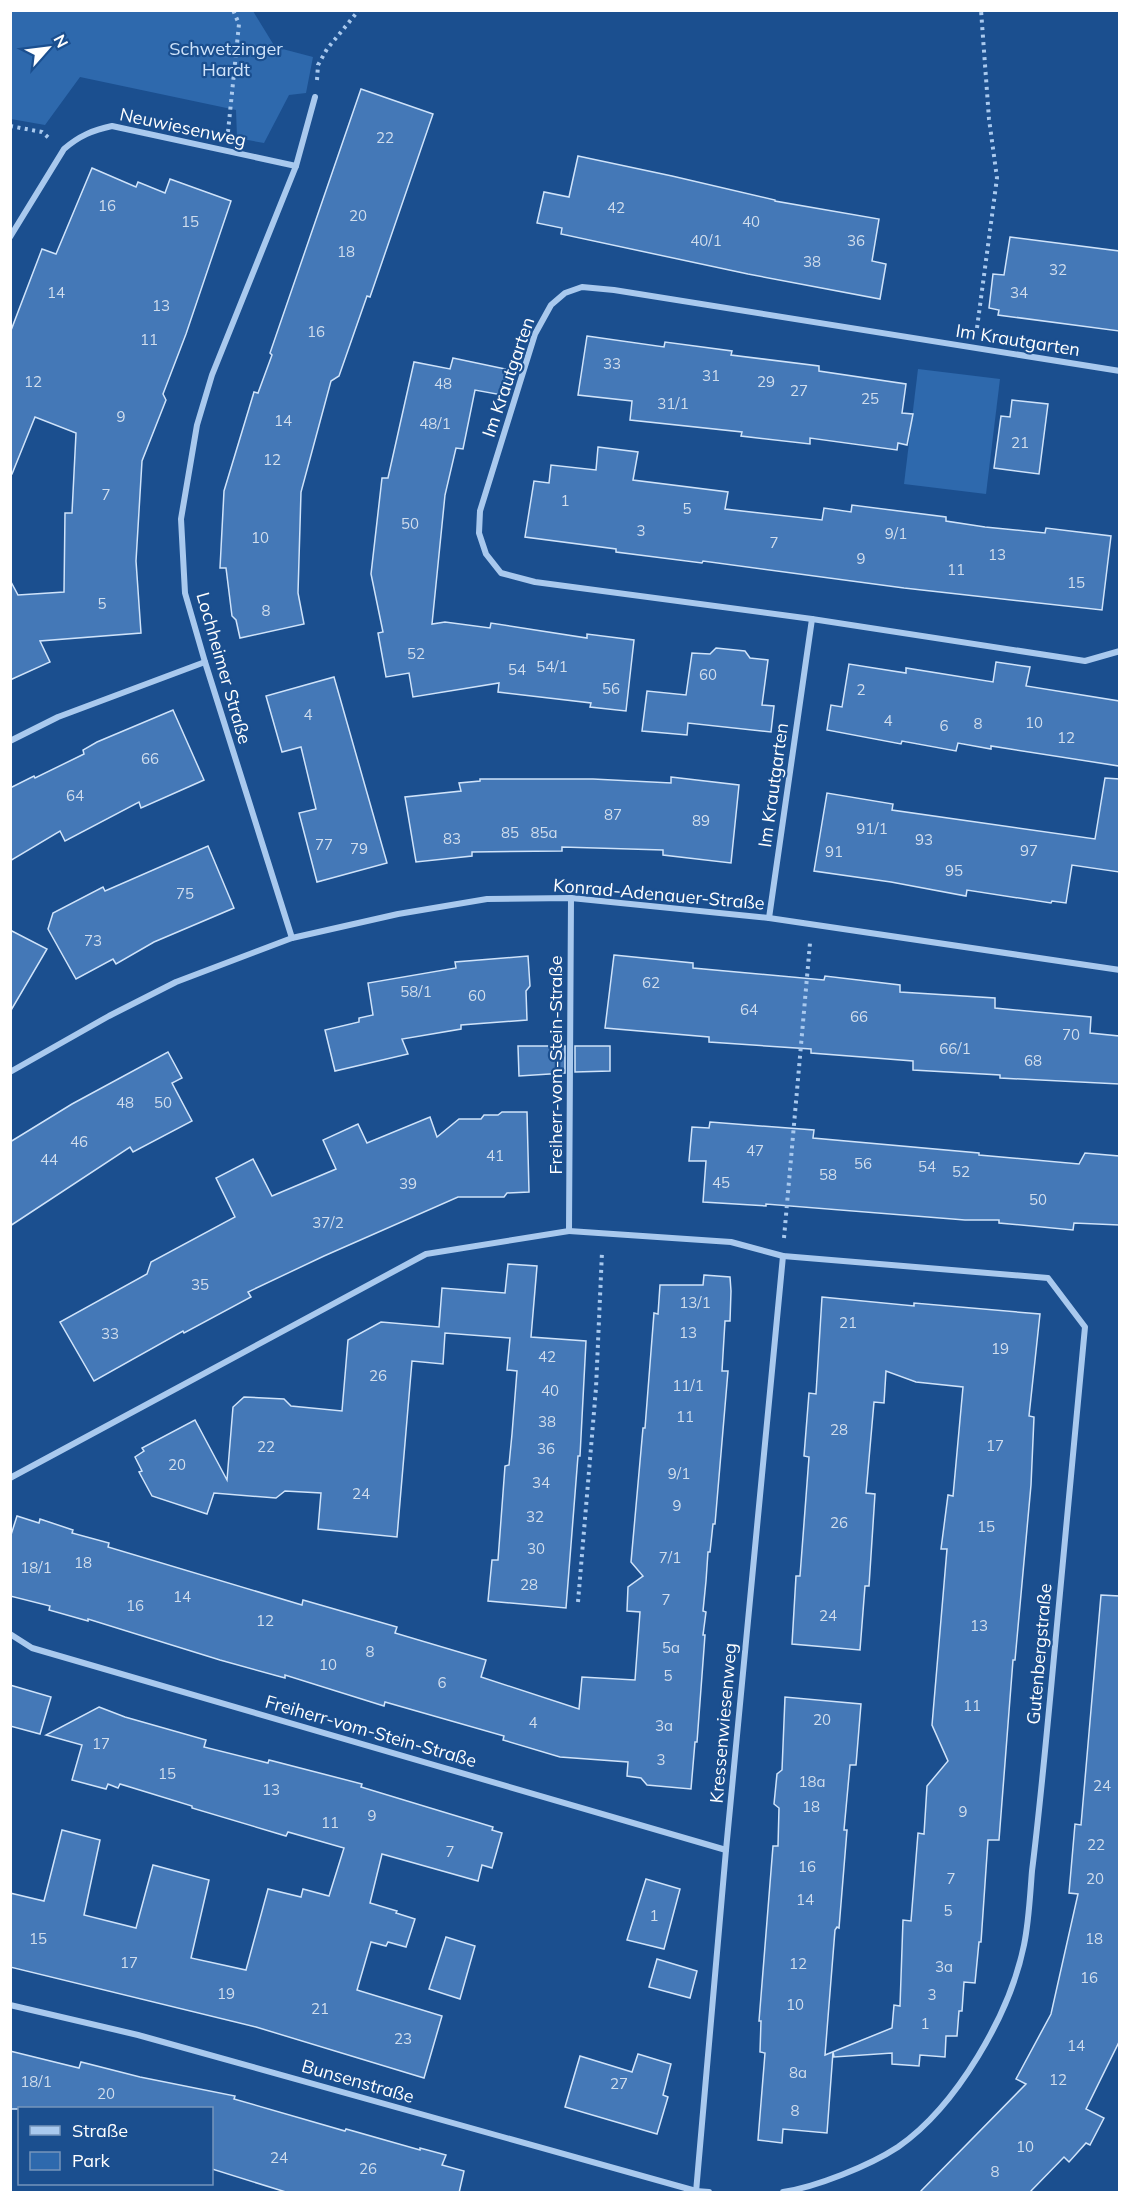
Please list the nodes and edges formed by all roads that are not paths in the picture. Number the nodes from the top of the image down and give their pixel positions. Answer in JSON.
{"nodes":[{"id":1,"x":315,"y":97,"type":"road end"},
{"id":2,"x":296,"y":166,"type":"junction"},
{"id":3,"x":10,"y":237,"type":"edge"},
{"id":4,"x":1119,"y":371,"type":"edge"},
{"id":5,"x":812,"y":619,"type":"junction"},
{"id":6,"x":1119,"y":651,"type":"edge"},
{"id":7,"x":205,"y":662,"type":"junction"},
{"id":8,"x":10,"y":741,"type":"edge"},
{"id":9,"x":571,"y":898,"type":"junction"},
{"id":10,"x":769,"y":918,"type":"junction"},
{"id":11,"x":292,"y":938,"type":"junction"},
{"id":12,"x":1119,"y":970,"type":"edge"},
{"id":13,"x":10,"y":1072,"type":"edge"},
{"id":14,"x":569,"y":1231,"type":"junction"},
{"id":15,"x":783,"y":1256,"type":"junction"},
{"id":16,"x":10,"y":1478,"type":"edge"},
{"id":17,"x":10,"y":1634,"type":"edge"},
{"id":18,"x":726,"y":1850,"type":"junction"},
{"id":19,"x":10,"y":2005,"type":"edge"},
{"id":20,"x":696,"y":2192,"type":"edge"},
{"id":21,"x":709,"y":2193,"type":"edge"},
{"id":22,"x":783,"y":2193,"type":"edge"}],
"edges":[{"from":1,"to":2,"type":"street","name":"Lochheimer Straße"},
{"from":2,"to":3,"type":"street","name":"Neuwiesenweg"},
{"from":2,"to":7,"type":"street","name":"Lochheimer Straße"},
{"from":4,"to":5,"type":"street","name":"Im Krautgarten"},
{"from":5,"to":6,"type":"street","name":"Im Krautgarten"},
{"from":5,"to":10,"type":"street","name":"Im Krautgarten"},
{"from":7,"to":8,"type":"street"},
{"from":7,"to":11,"type":"street","name":"Lochheimer Straße"},
{"from":9,"to":10,"type":"street","name":"Konrad-Adenauer-Straße"},
{"from":9,"to":11,"type":"street","name":"Konrad-Adenauer-Straße"},
{"from":9,"to":14,"type":"street","name":"Freiherr-vom-Stein-Straße"},
{"from":10,"to":12,"type":"street","name":"Konrad-Adenauer-Straße"},
{"from":11,"to":13,"type":"street","name":"Konrad-Adenauer-Straße"},
{"from":14,"to":15,"type":"street"},
{"from":14,"to":16,"type":"street"},
{"from":15,"to":18,"type":"street","name":"Kressenwiesenweg"},
{"from":15,"to":22,"type":"street","name":"Gutenbergstraße"},
{"from":17,"to":18,"type":"street","name":"Freiherr-vom-Stein-Straße"},
{"from":18,"to":20,"type":"street","name":"Kressenwiesenweg"},
{"from":19,"to":20,"type":"street","name":"Bunsenstraße"},
{"from":20,"to":21,"type":"street"}]}
